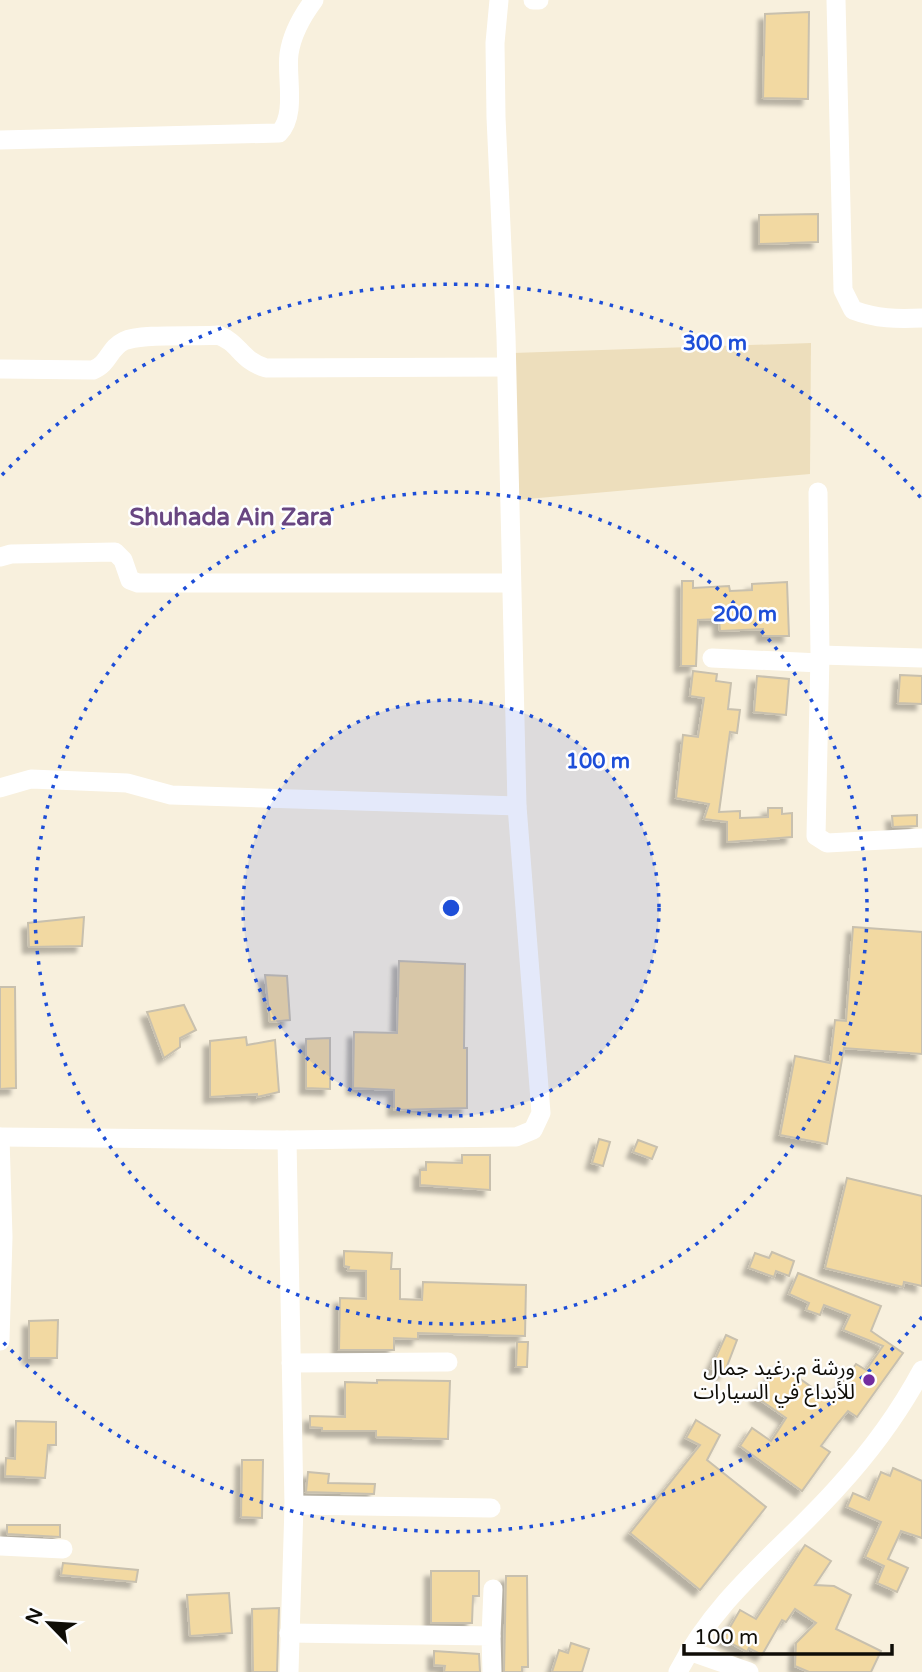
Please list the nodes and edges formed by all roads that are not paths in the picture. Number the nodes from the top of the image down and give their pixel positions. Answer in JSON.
{"nodes":[{"id":1,"x":314,"y":0,"type":"edge"},
{"id":2,"x":499,"y":0,"type":"edge"},
{"id":3,"x":533,"y":0,"type":"edge"},
{"id":4,"x":539,"y":0,"type":"edge"},
{"id":5,"x":836,"y":0,"type":"edge"},
{"id":6,"x":0,"y":140,"type":"edge"},
{"id":7,"x":922,"y":318,"type":"edge"},
{"id":8,"x":506,"y":368,"type":"junction"},
{"id":9,"x":0,"y":369,"type":"edge"},
{"id":10,"x":818,"y":492,"type":"dead end"},
{"id":11,"x":0,"y":557,"type":"edge"},
{"id":12,"x":510,"y":583,"type":"junction"},
{"id":13,"x":712,"y":658,"type":"dead end"},
{"id":14,"x":922,"y":658,"type":"edge"},
{"id":15,"x":820,"y":659,"type":"junction"},
{"id":16,"x":0,"y":788,"type":"edge"},
{"id":17,"x":517,"y":806,"type":"junction"},
{"id":18,"x":922,"y":838,"type":"edge"},
{"id":19,"x":0,"y":1137,"type":"edge"},
{"id":20,"x":287,"y":1140,"type":"junction"},
{"id":21,"x":0,"y":1340,"type":"edge"},
{"id":22,"x":448,"y":1362,"type":"dead end"},
{"id":23,"x":291,"y":1363,"type":"junction"},
{"id":24,"x":922,"y":1370,"type":"edge"},
{"id":25,"x":902,"y":1407,"type":"junction"},
{"id":26,"x":922,"y":1413,"type":"edge"},
{"id":27,"x":294,"y":1506,"type":"junction"},
{"id":28,"x":491,"y":1508,"type":"dead end"},
{"id":29,"x":0,"y":1546,"type":"edge"},
{"id":30,"x":63,"y":1549,"type":"dead end"},
{"id":31,"x":493,"y":1589,"type":"dead end"},
{"id":32,"x":289,"y":1633,"type":"junction"},
{"id":33,"x":491,"y":1636,"type":"junction"},
{"id":34,"x":689,"y":1651,"type":"junction"},
{"id":35,"x":289,"y":1672,"type":"edge"},
{"id":36,"x":492,"y":1672,"type":"edge"},
{"id":37,"x":678,"y":1672,"type":"edge"},
{"id":38,"x":749,"y":1672,"type":"edge"}],
"edges":[{"from":1,"to":6,"type":"street"},
{"from":2,"to":8,"type":"street"},
{"from":3,"to":4,"type":"street"},
{"from":5,"to":7,"type":"street"},
{"from":8,"to":9,"type":"street"},
{"from":8,"to":12,"type":"street"},
{"from":10,"to":15,"type":"street"},
{"from":11,"to":12,"type":"street"},
{"from":12,"to":17,"type":"street"},
{"from":13,"to":15,"type":"street"},
{"from":14,"to":15,"type":"street"},
{"from":15,"to":18,"type":"street"},
{"from":16,"to":17,"type":"street"},
{"from":17,"to":20,"type":"street"},
{"from":19,"to":20,"type":"street"},
{"from":19,"to":21,"type":"street"},
{"from":20,"to":23,"type":"street"},
{"from":22,"to":23,"type":"street"},
{"from":23,"to":27,"type":"street"},
{"from":24,"to":25,"type":"street"},
{"from":25,"to":26,"type":"street"},
{"from":25,"to":34,"type":"street"},
{"from":27,"to":28,"type":"street"},
{"from":27,"to":32,"type":"street"},
{"from":29,"to":30,"type":"street"},
{"from":31,"to":33,"type":"street"},
{"from":32,"to":33,"type":"street"},
{"from":32,"to":35,"type":"street"},
{"from":33,"to":36,"type":"street"},
{"from":34,"to":37,"type":"street"},
{"from":34,"to":38,"type":"street"}]}
